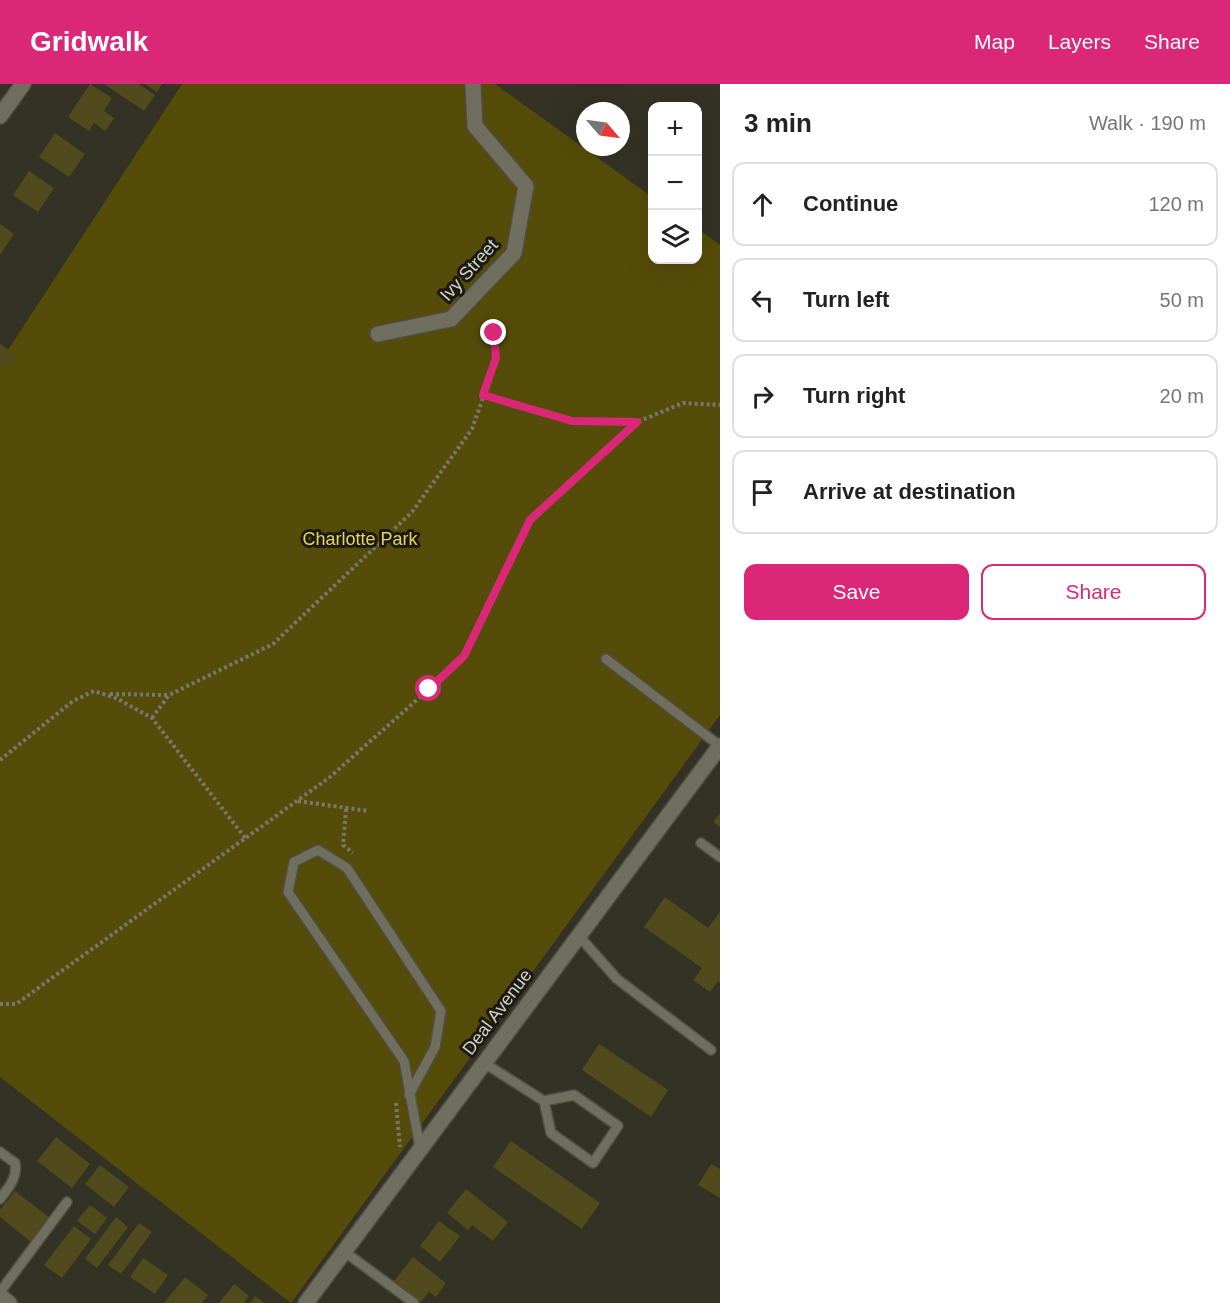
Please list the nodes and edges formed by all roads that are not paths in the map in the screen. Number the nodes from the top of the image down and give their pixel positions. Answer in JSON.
{"nodes":[{"id":1,"x":23,"y":84,"type":"edge"},
{"id":2,"x":473,"y":84,"type":"edge"},
{"id":3,"x":0,"y":116,"type":"edge"},
{"id":4,"x":378,"y":334,"type":"dead end"},
{"id":5,"x":606,"y":659,"type":"dead end"},
{"id":6,"x":719,"y":750,"type":"edge"},
{"id":7,"x":701,"y":843,"type":"dead end"},
{"id":8,"x":720,"y":857,"type":"edge"},
{"id":9,"x":579,"y":936,"type":"junction"},
{"id":10,"x":711,"y":1050,"type":"dead end"},
{"id":11,"x":484,"y":1062,"type":"junction"},
{"id":12,"x":409,"y":1095,"type":"junction"},
{"id":13,"x":544,"y":1101,"type":"junction"},
{"id":14,"x":420,"y":1148,"type":"junction"},
{"id":15,"x":0,"y":1152,"type":"edge"},
{"id":16,"x":0,"y":1199,"type":"edge"},
{"id":17,"x":67,"y":1202,"type":"dead end"},
{"id":18,"x":345,"y":1252,"type":"junction"},
{"id":19,"x":0,"y":1294,"type":"edge"},
{"id":20,"x":9,"y":1303,"type":"edge"},
{"id":21,"x":306,"y":1303,"type":"edge"},
{"id":22,"x":414,"y":1303,"type":"edge"}],
"edges":[{"from":1,"to":3,"type":"street"},
{"from":2,"to":4,"type":"street","name":"Ivy Street"},
{"from":5,"to":6,"type":"lane"},
{"from":6,"to":9,"type":"street","name":"Deal Avenue"},
{"from":7,"to":8,"type":"lane"},
{"from":9,"to":10,"type":"lane"},
{"from":9,"to":11,"type":"street","name":"Deal Avenue"},
{"from":11,"to":13,"type":"lane"},
{"from":11,"to":14,"type":"street","name":"Deal Avenue"},
{"from":12,"to":12,"type":"lane"},
{"from":12,"to":14,"type":"lane"},
{"from":13,"to":13,"type":"lane"},
{"from":14,"to":18,"type":"street","name":"Deal Avenue"},
{"from":15,"to":16,"type":"lane"},
{"from":17,"to":19,"type":"lane"},
{"from":18,"to":21,"type":"street","name":"Deal Avenue"},
{"from":18,"to":22,"type":"lane"},
{"from":19,"to":20,"type":"street"}]}
